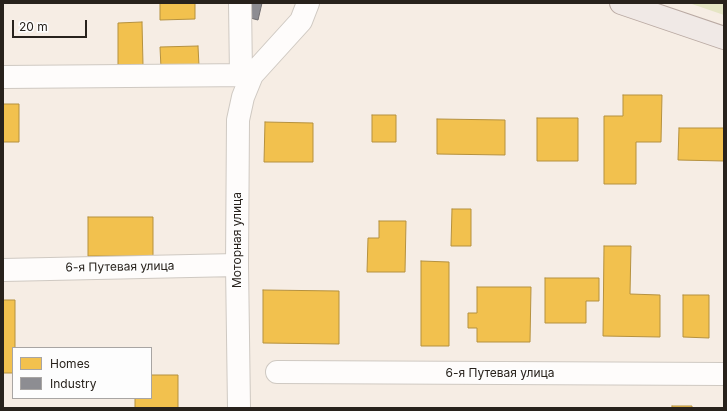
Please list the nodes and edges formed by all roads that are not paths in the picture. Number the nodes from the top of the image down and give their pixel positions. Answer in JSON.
{"nodes":[{"id":1,"x":240,"y":3,"type":"edge"},
{"id":2,"x":308,"y":3,"type":"edge"},
{"id":3,"x":621,"y":3,"type":"edge"},
{"id":4,"x":724,"y":38,"type":"edge"},
{"id":5,"x":246,"y":74,"type":"junction"},
{"id":6,"x":3,"y":77,"type":"edge"},
{"id":7,"x":237,"y":265,"type":"junction"},
{"id":8,"x":3,"y":270,"type":"edge"},
{"id":9,"x":277,"y":372,"type":"dead end"},
{"id":10,"x":724,"y":374,"type":"edge"},
{"id":11,"x":239,"y":408,"type":"edge"}],
"edges":[{"from":1,"to":5,"type":"street","name":"Моторная улица"},
{"from":2,"to":5,"type":"street"},
{"from":3,"to":4,"type":"main road"},
{"from":5,"to":6,"type":"street"},
{"from":5,"to":7,"type":"street","name":"Моторная улица"},
{"from":7,"to":8,"type":"street","name":"6-я Путевая улица"},
{"from":7,"to":11,"type":"street","name":"Моторная улица"},
{"from":9,"to":10,"type":"street","name":"6-я Путевая улица"}]}
